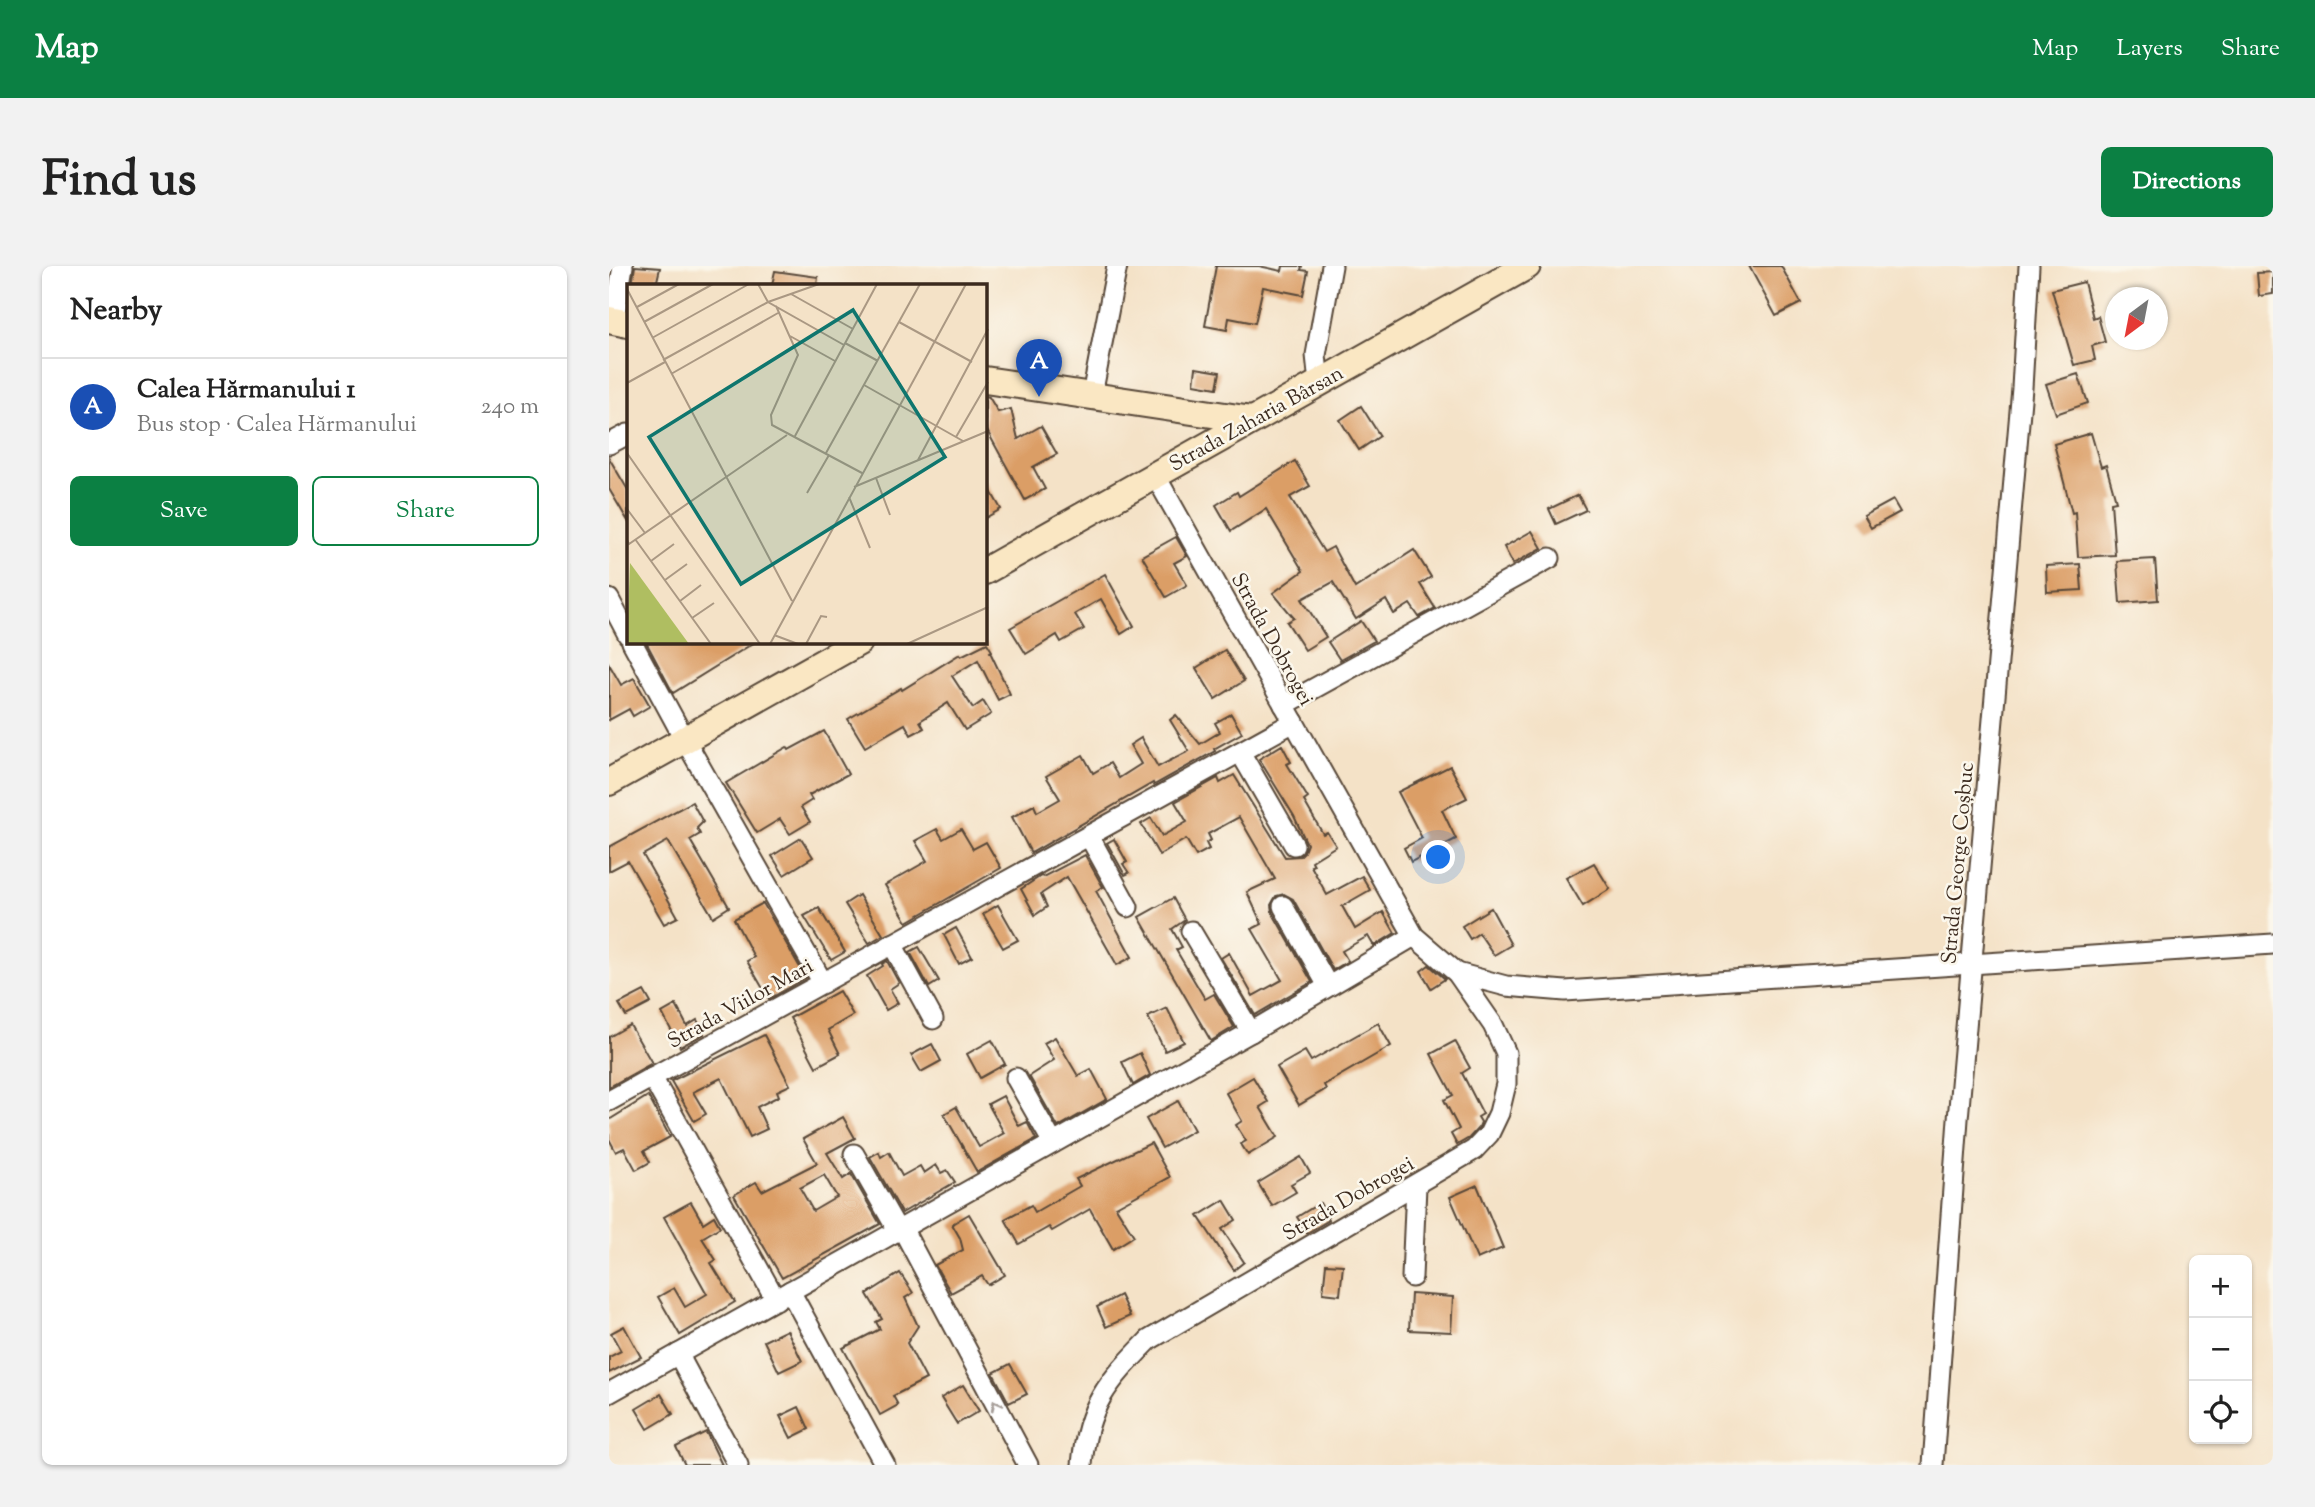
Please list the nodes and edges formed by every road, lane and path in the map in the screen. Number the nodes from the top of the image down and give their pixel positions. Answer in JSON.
{"nodes":[{"id":1,"x":623,"y":266,"type":"edge"},
{"id":2,"x":1117,"y":266,"type":"edge"},
{"id":3,"x":1332,"y":266,"type":"edge"},
{"id":4,"x":1527,"y":266,"type":"edge"},
{"id":5,"x":2029,"y":266,"type":"edge"},
{"id":6,"x":617,"y":322,"type":"edge"},
{"id":7,"x":987,"y":380,"type":"edge"},
{"id":8,"x":1319,"y":383,"type":"junction"},
{"id":9,"x":1092,"y":395,"type":"junction"},
{"id":10,"x":1252,"y":420,"type":"junction"},
{"id":11,"x":627,"y":435,"type":"edge"},
{"id":12,"x":609,"y":444,"type":"edge"},
{"id":13,"x":1155,"y":475,"type":"junction"},
{"id":14,"x":1550,"y":558,"type":"dead end"},
{"id":15,"x":987,"y":570,"type":"edge"},
{"id":16,"x":609,"y":599,"type":"edge"},
{"id":17,"x":627,"y":633,"type":"edge"},
{"id":18,"x":633,"y":644,"type":"edge"},
{"id":19,"x":855,"y":644,"type":"edge"},
{"id":20,"x":1284,"y":705,"type":"junction"},
{"id":21,"x":1294,"y":722,"type":"junction"},
{"id":22,"x":685,"y":740,"type":"junction"},
{"id":23,"x":1241,"y":752,"type":"junction"},
{"id":24,"x":609,"y":782,"type":"edge"},
{"id":25,"x":1089,"y":836,"type":"junction"},
{"id":26,"x":1294,"y":845,"type":"dead end"},
{"id":27,"x":1283,"y":906,"type":"dead end"},
{"id":28,"x":1128,"y":907,"type":"dead end"},
{"id":29,"x":1191,"y":931,"type":"dead end"},
{"id":30,"x":1414,"y":936,"type":"junction"},
{"id":31,"x":892,"y":944,"type":"junction"},
{"id":32,"x":2273,"y":944,"type":"edge"},
{"id":33,"x":1971,"y":964,"type":"junction"},
{"id":34,"x":1457,"y":973,"type":"junction"},
{"id":35,"x":823,"y":983,"type":"junction"},
{"id":36,"x":1328,"y":986,"type":"junction"},
{"id":37,"x":933,"y":1019,"type":"dead end"},
{"id":38,"x":1251,"y":1032,"type":"junction"},
{"id":39,"x":652,"y":1077,"type":"junction"},
{"id":40,"x":1016,"y":1078,"type":"dead end"},
{"id":41,"x":609,"y":1101,"type":"edge"},
{"id":42,"x":1053,"y":1143,"type":"junction"},
{"id":43,"x":854,"y":1154,"type":"dead end"},
{"id":44,"x":1416,"y":1186,"type":"junction"},
{"id":45,"x":900,"y":1230,"type":"junction"},
{"id":46,"x":1412,"y":1277,"type":"dead end"},
{"id":47,"x":783,"y":1295,"type":"junction"},
{"id":48,"x":678,"y":1354,"type":"junction"},
{"id":49,"x":609,"y":1393,"type":"edge"},
{"id":50,"x":739,"y":1465,"type":"edge"},
{"id":51,"x":885,"y":1465,"type":"edge"},
{"id":52,"x":1028,"y":1465,"type":"edge"},
{"id":53,"x":1082,"y":1465,"type":"edge"},
{"id":54,"x":1933,"y":1465,"type":"edge"}],
"edges":[{"from":1,"to":6,"type":"street"},
{"from":2,"to":9,"type":"street"},
{"from":3,"to":8,"type":"street"},
{"from":4,"to":8,"type":"main road","name":"Strada Zaharia Bârsan"},
{"from":5,"to":33,"type":"street","name":"Strada George Coșbuc"},
{"from":7,"to":9,"type":"main road"},
{"from":8,"to":10,"type":"main road","name":"Strada Zaharia Bârsan"},
{"from":9,"to":10,"type":"main road"},
{"from":10,"to":13,"type":"main road","name":"Strada Zaharia Bârsan"},
{"from":11,"to":12,"type":"street"},
{"from":13,"to":15,"type":"main road","name":"Strada Zaharia Bârsan"},
{"from":13,"to":20,"type":"street","name":"Strada Dobrogei"},
{"from":14,"to":20,"type":"street"},
{"from":16,"to":17,"type":"street"},
{"from":18,"to":22,"type":"street"},
{"from":19,"to":22,"type":"main road"},
{"from":20,"to":21,"type":"street","name":"Strada Dobrogei"},
{"from":21,"to":23,"type":"street","name":"Strada Viilor Mari"},
{"from":21,"to":30,"type":"street","name":"Strada Dobrogei"},
{"from":22,"to":24,"type":"main road"},
{"from":22,"to":35,"type":"street"},
{"from":23,"to":25,"type":"street","name":"Strada Viilor Mari"},
{"from":23,"to":26,"type":"street"},
{"from":25,"to":28,"type":"street"},
{"from":25,"to":31,"type":"street","name":"Strada Viilor Mari"},
{"from":27,"to":36,"type":"street"},
{"from":29,"to":38,"type":"street"},
{"from":30,"to":34,"type":"street","name":"Strada Dobrogei"},
{"from":30,"to":36,"type":"street"},
{"from":31,"to":35,"type":"street","name":"Strada Viilor Mari"},
{"from":31,"to":37,"type":"street"},
{"from":32,"to":33,"type":"street"},
{"from":33,"to":34,"type":"street"},
{"from":33,"to":54,"type":"street","name":"Strada George Coșbuc"},
{"from":34,"to":44,"type":"street","name":"Strada Dobrogei"},
{"from":35,"to":39,"type":"street","name":"Strada Viilor Mari"},
{"from":36,"to":38,"type":"street"},
{"from":38,"to":42,"type":"street"},
{"from":39,"to":41,"type":"street","name":"Strada Viilor Mari"},
{"from":39,"to":47,"type":"street"},
{"from":40,"to":42,"type":"street"},
{"from":42,"to":45,"type":"street"},
{"from":43,"to":45,"type":"street"},
{"from":44,"to":46,"type":"street"},
{"from":44,"to":53,"type":"street","name":"Strada Dobrogei"},
{"from":45,"to":47,"type":"street"},
{"from":52,"to":45,"type":"street","one_way":true},
{"from":47,"to":48,"type":"street"},
{"from":47,"to":51,"type":"street"},
{"from":48,"to":49,"type":"street"},
{"from":48,"to":50,"type":"street"}]}
